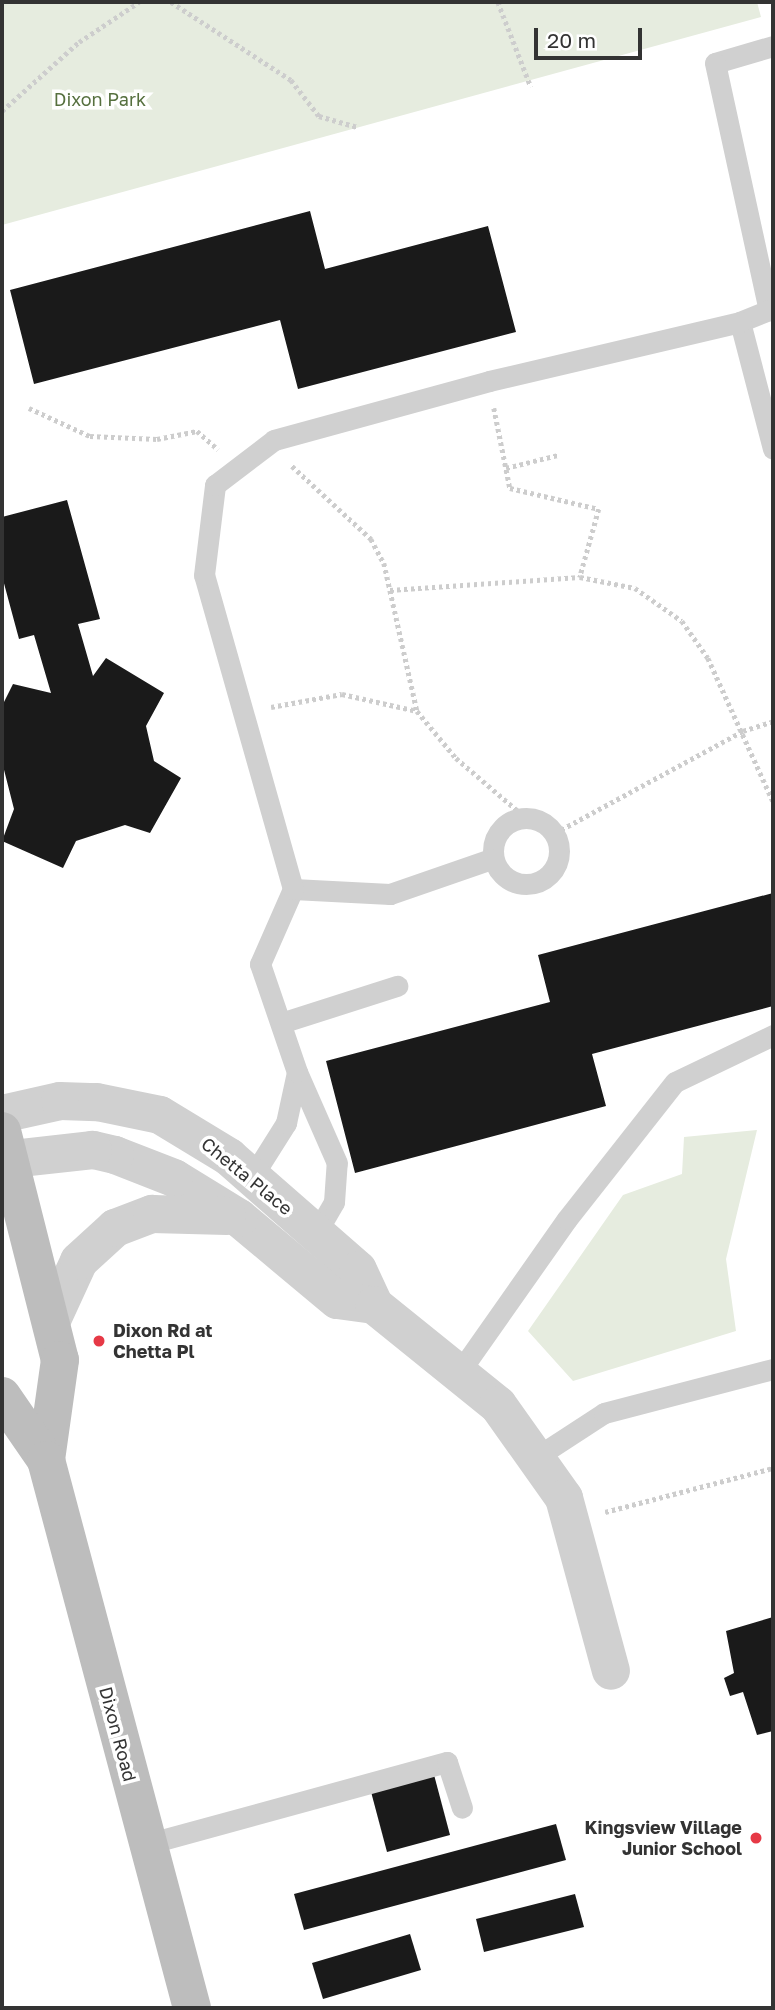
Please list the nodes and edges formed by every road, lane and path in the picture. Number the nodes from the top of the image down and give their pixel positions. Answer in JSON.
{"nodes":[{"id":1,"x":139,"y":2,"type":"edge"},
{"id":2,"x":171,"y":2,"type":"edge"},
{"id":3,"x":498,"y":2,"type":"edge"},
{"id":4,"x":773,"y":46,"type":"edge"},
{"id":5,"x":531,"y":87,"type":"dead end"},
{"id":6,"x":5,"y":105,"type":"edge"},
{"id":7,"x":2,"y":110,"type":"edge"},
{"id":8,"x":357,"y":127,"type":"dead end"},
{"id":9,"x":771,"y":310,"type":"edge"},
{"id":10,"x":740,"y":323,"type":"junction"},
{"id":11,"x":489,"y":381,"type":"junction"},
{"id":12,"x":29,"y":408,"type":"dead end"},
{"id":13,"x":268,"y":445,"type":"junction"},
{"id":14,"x":773,"y":449,"type":"edge"},
{"id":15,"x":558,"y":455,"type":"dead end"},
{"id":16,"x":239,"y":467,"type":"junction"},
{"id":17,"x":506,"y":468,"type":"junction"},
{"id":18,"x":580,"y":577,"type":"junction"},
{"id":19,"x":390,"y":590,"type":"junction"},
{"id":20,"x":417,"y":711,"type":"junction"},
{"id":21,"x":243,"y":713,"type":"junction"},
{"id":22,"x":773,"y":721,"type":"edge"},
{"id":23,"x":743,"y":732,"type":"junction"},
{"id":24,"x":773,"y":801,"type":"edge"},
{"id":25,"x":524,"y":816,"type":"junction"},
{"id":26,"x":555,"y":833,"type":"junction"},
{"id":27,"x":491,"y":859,"type":"junction"},
{"id":28,"x":293,"y":889,"type":"junction"},
{"id":29,"x":397,"y":986,"type":"dead end"},
{"id":30,"x":284,"y":1022,"type":"junction"},
{"id":31,"x":773,"y":1035,"type":"edge"},
{"id":32,"x":298,"y":1072,"type":"junction"},
{"id":33,"x":2,"y":1114,"type":"edge"},
{"id":34,"x":4,"y":1150,"type":"edge"},
{"id":35,"x":252,"y":1177,"type":"junction"},
{"id":36,"x":239,"y":1218,"type":"junction"},
{"id":37,"x":316,"y":1233,"type":"junction"},
{"id":38,"x":298,"y":1266,"type":"junction"},
{"id":39,"x":374,"y":1305,"type":"junction"},
{"id":40,"x":51,"y":1322,"type":"junction"},
{"id":41,"x":773,"y":1369,"type":"edge"},
{"id":42,"x":458,"y":1374,"type":"junction"},
{"id":43,"x":2,"y":1396,"type":"edge"},
{"id":44,"x":536,"y":1458,"type":"junction"},
{"id":45,"x":46,"y":1460,"type":"junction"},
{"id":46,"x":773,"y":1468,"type":"edge"},
{"id":47,"x":570,"y":1520,"type":"junction"},
{"id":48,"x":611,"y":1671,"type":"dead end"},
{"id":49,"x":462,"y":1808,"type":"dead end"},
{"id":50,"x":147,"y":1844,"type":"junction"},
{"id":51,"x":192,"y":2008,"type":"edge"}],
"edges":[{"from":1,"to":6,"type":"path"},
{"from":2,"to":8,"type":"path"},
{"from":3,"to":5,"type":"path"},
{"from":4,"to":9,"type":"lane"},
{"from":6,"to":7,"type":"path"},
{"from":9,"to":10,"type":"lane"},
{"from":10,"to":11,"type":"lane"},
{"from":10,"to":14,"type":"lane"},
{"from":11,"to":13,"type":"lane"},
{"from":11,"to":17,"type":"path"},
{"from":12,"to":16,"type":"path"},
{"from":13,"to":16,"type":"lane"},
{"from":13,"to":19,"type":"path"},
{"from":15,"to":17,"type":"path"},
{"from":16,"to":21,"type":"lane"},
{"from":17,"to":18,"type":"path"},
{"from":18,"to":19,"type":"path"},
{"from":18,"to":23,"type":"path"},
{"from":19,"to":20,"type":"path"},
{"from":20,"to":21,"type":"path"},
{"from":20,"to":25,"type":"path"},
{"from":21,"to":28,"type":"lane"},
{"from":22,"to":23,"type":"path"},
{"from":23,"to":24,"type":"path"},
{"from":23,"to":26,"type":"path"},
{"from":25,"to":26,"type":"lane"},
{"from":25,"to":27,"type":"lane"},
{"from":26,"to":27,"type":"lane"},
{"from":27,"to":28,"type":"lane"},
{"from":28,"to":30,"type":"lane"},
{"from":29,"to":30,"type":"lane"},
{"from":30,"to":32,"type":"lane"},
{"from":31,"to":42,"type":"lane"},
{"from":32,"to":35,"type":"lane"},
{"from":32,"to":37,"type":"lane"},
{"from":33,"to":35,"type":"street","name":"Chetta Place"},
{"from":34,"to":36,"type":"street","name":"Chetta Place"},
{"from":34,"to":40,"type":"main road","name":"Dixon Road"},
{"from":35,"to":37,"type":"street","name":"Chetta Place"},
{"from":36,"to":38,"type":"street","name":"Chetta Place"},
{"from":36,"to":40,"type":"street"},
{"from":37,"to":38,"type":"lane"},
{"from":37,"to":39,"type":"street","name":"Chetta Place"},
{"from":38,"to":39,"type":"street","name":"Chetta Place"},
{"from":39,"to":42,"type":"street","name":"Chetta Place"},
{"from":40,"to":45,"type":"main road","name":"Dixon Road"},
{"from":41,"to":44,"type":"lane"},
{"from":42,"to":44,"type":"street","name":"Chetta Place"},
{"from":43,"to":45,"type":"main road","name":"Dixon Road"},
{"from":44,"to":47,"type":"street","name":"Chetta Place"},
{"from":45,"to":50,"type":"main road","name":"Dixon Road"},
{"from":46,"to":47,"type":"path"},
{"from":47,"to":48,"type":"street","name":"Chetta Place"},
{"from":49,"to":50,"type":"lane"},
{"from":50,"to":51,"type":"main road","name":"Dixon Road"}]}
